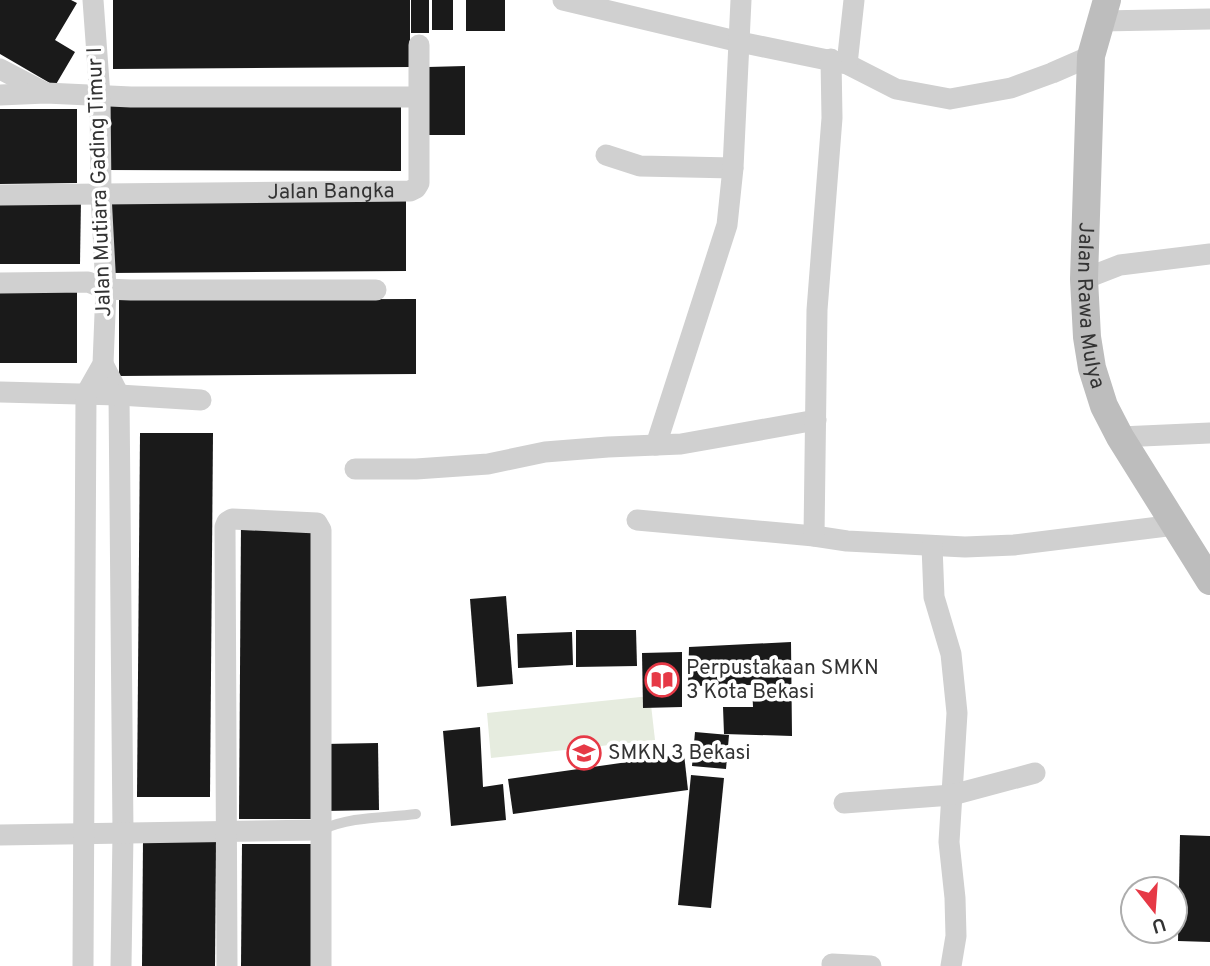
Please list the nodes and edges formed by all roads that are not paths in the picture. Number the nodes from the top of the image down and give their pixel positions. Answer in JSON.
{"nodes":[{"id":1,"x":93,"y":0,"type":"edge"},
{"id":2,"x":563,"y":0,"type":"edge"},
{"id":3,"x":741,"y":0,"type":"edge"},
{"id":4,"x":854,"y":0,"type":"edge"},
{"id":5,"x":1104,"y":10,"type":"edge"},
{"id":6,"x":1210,"y":19,"type":"edge"},
{"id":7,"x":740,"y":42,"type":"junction"},
{"id":8,"x":419,"y":45,"type":"dead end"},
{"id":9,"x":1091,"y":56,"type":"junction"},
{"id":10,"x":839,"y":62,"type":"junction"},
{"id":11,"x":0,"y":69,"type":"edge"},
{"id":12,"x":46,"y":93,"type":"junction"},
{"id":13,"x":0,"y":95,"type":"edge"},
{"id":14,"x":100,"y":96,"type":"junction"},
{"id":15,"x":418,"y":97,"type":"junction"},
{"id":16,"x":606,"y":155,"type":"dead end"},
{"id":17,"x":733,"y":168,"type":"junction"},
{"id":18,"x":101,"y":194,"type":"junction"},
{"id":19,"x":0,"y":195,"type":"edge"},
{"id":20,"x":1210,"y":254,"type":"edge"},
{"id":21,"x":1084,"y":279,"type":"junction"},
{"id":22,"x":0,"y":283,"type":"edge"},
{"id":23,"x":106,"y":289,"type":"junction"},
{"id":24,"x":376,"y":290,"type":"dead end"},
{"id":25,"x":103,"y":364,"type":"junction"},
{"id":26,"x":0,"y":392,"type":"edge"},
{"id":27,"x":86,"y":394,"type":"junction"},
{"id":28,"x":119,"y":395,"type":"junction"},
{"id":29,"x":201,"y":400,"type":"dead end"},
{"id":30,"x":816,"y":419,"type":"junction"},
{"id":31,"x":1210,"y":433,"type":"edge"},
{"id":32,"x":1120,"y":436,"type":"junction"},
{"id":33,"x":656,"y":445,"type":"junction"},
{"id":34,"x":355,"y":469,"type":"dead end"},
{"id":35,"x":636,"y":520,"type":"dead end"},
{"id":36,"x":1175,"y":526,"type":"junction"},
{"id":37,"x":814,"y":536,"type":"junction"},
{"id":38,"x":932,"y":546,"type":"junction"},
{"id":39,"x":1210,"y":581,"type":"edge"},
{"id":40,"x":1035,"y":773,"type":"dead end"},
{"id":41,"x":952,"y":795,"type":"junction"},
{"id":42,"x":844,"y":803,"type":"dead end"},
{"id":43,"x":416,"y":814,"type":"dead end"},
{"id":44,"x":321,"y":830,"type":"junction"},
{"id":45,"x":226,"y":832,"type":"junction"},
{"id":46,"x":85,"y":833,"type":"junction"},
{"id":47,"x":123,"y":833,"type":"junction"},
{"id":48,"x":0,"y":835,"type":"edge"},
{"id":49,"x":832,"y":964,"type":"edge"},
{"id":50,"x":83,"y":966,"type":"edge"},
{"id":51,"x":121,"y":966,"type":"edge"},
{"id":52,"x":227,"y":966,"type":"edge"},
{"id":53,"x":321,"y":966,"type":"edge"},
{"id":54,"x":871,"y":966,"type":"edge"},
{"id":55,"x":951,"y":966,"type":"edge"}],
"edges":[{"from":1,"to":14,"type":"street","name":"Jalan Mutiara Gading Timur I"},
{"from":2,"to":7,"type":"street"},
{"from":3,"to":7,"type":"street"},
{"from":4,"to":10,"type":"street"},
{"from":5,"to":6,"type":"street"},
{"from":5,"to":9,"type":"main road","name":"Jalan Rawa Mulya"},
{"from":7,"to":10,"type":"street"},
{"from":7,"to":17,"type":"street"},
{"from":8,"to":15,"type":"street","name":"Jalan Bangka"},
{"from":9,"to":10,"type":"street"},
{"from":9,"to":21,"type":"main road","name":"Jalan Rawa Mulya"},
{"from":10,"to":30,"type":"street"},
{"from":11,"to":12,"type":"street"},
{"from":12,"to":13,"type":"street"},
{"from":12,"to":14,"type":"street"},
{"from":14,"to":15,"type":"street"},
{"from":14,"to":18,"type":"street","name":"Jalan Mutiara Gading Timur I"},
{"from":15,"to":18,"type":"street","name":"Jalan Bangka"},
{"from":16,"to":17,"type":"street"},
{"from":17,"to":33,"type":"street"},
{"from":18,"to":19,"type":"street","name":"Jalan Bangka"},
{"from":18,"to":23,"type":"street","name":"Jalan Mutiara Gading Timur I"},
{"from":20,"to":21,"type":"street"},
{"from":21,"to":32,"type":"main road","name":"Jalan Rawa Mulya"},
{"from":22,"to":23,"type":"street"},
{"from":23,"to":24,"type":"street"},
{"from":23,"to":25,"type":"street","name":"Jalan Mutiara Gading Timur I"},
{"from":25,"to":27,"type":"street","name":"Jalan Mutiara Gading Timur I"},
{"from":25,"to":28,"type":"street","name":"Jalan Mutiara Gading Timur I"},
{"from":26,"to":27,"type":"street"},
{"from":27,"to":28,"type":"street"},
{"from":27,"to":46,"type":"street"},
{"from":28,"to":29,"type":"street"},
{"from":28,"to":47,"type":"street"},
{"from":30,"to":33,"type":"street"},
{"from":30,"to":37,"type":"street"},
{"from":31,"to":32,"type":"street"},
{"from":32,"to":36,"type":"main road","name":"Jalan Rawa Mulya"},
{"from":33,"to":34,"type":"street"},
{"from":35,"to":37,"type":"street"},
{"from":36,"to":38,"type":"street"},
{"from":36,"to":39,"type":"main road","name":"Jalan Rawa Mulya"},
{"from":37,"to":38,"type":"street"},
{"from":38,"to":41,"type":"street"},
{"from":40,"to":41,"type":"street"},
{"from":41,"to":42,"type":"street"},
{"from":41,"to":55,"type":"street"},
{"from":43,"to":44,"type":"lane"},
{"from":44,"to":45,"type":"street"},
{"from":44,"to":45,"type":"street"},
{"from":44,"to":53,"type":"street"},
{"from":45,"to":47,"type":"street"},
{"from":45,"to":52,"type":"street"},
{"from":46,"to":47,"type":"street"},
{"from":46,"to":48,"type":"street"},
{"from":46,"to":50,"type":"street"},
{"from":47,"to":51,"type":"street"},
{"from":49,"to":54,"type":"street"}]}
